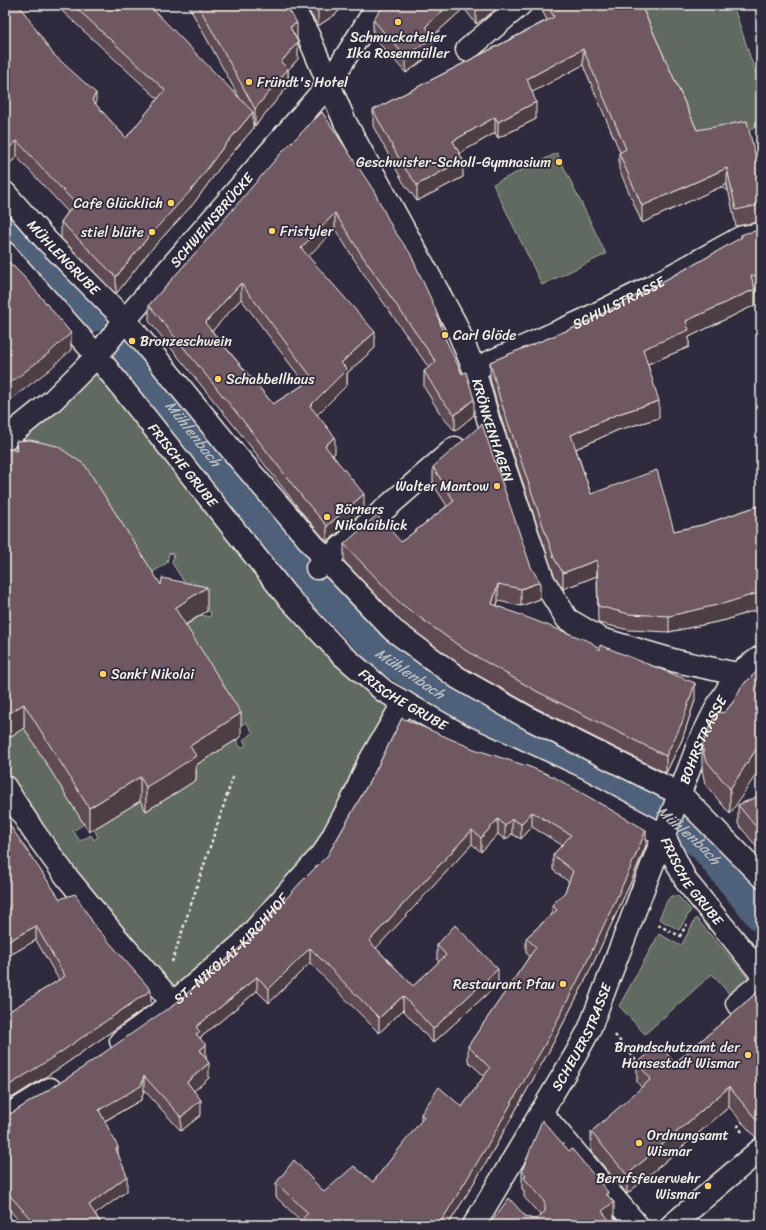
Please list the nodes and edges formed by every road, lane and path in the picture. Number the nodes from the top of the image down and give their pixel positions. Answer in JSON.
{"nodes":[{"id":1,"x":291,"y":5,"type":"edge"},
{"id":2,"x":379,"y":5,"type":"edge"},
{"id":3,"x":520,"y":5,"type":"edge"},
{"id":4,"x":467,"y":50,"type":"dead end"},
{"id":5,"x":328,"y":85,"type":"junction"},
{"id":6,"x":5,"y":193,"type":"edge"},
{"id":7,"x":761,"y":234,"type":"edge"},
{"id":8,"x":5,"y":253,"type":"edge"},
{"id":9,"x":125,"y":320,"type":"junction"},
{"id":10,"x":96,"y":356,"type":"junction"},
{"id":11,"x":474,"y":369,"type":"junction"},
{"id":12,"x":488,"y":419,"type":"junction"},
{"id":13,"x":5,"y":439,"type":"edge"},
{"id":14,"x":322,"y":564,"type":"junction"},
{"id":15,"x":761,"y":657,"type":"edge"},
{"id":16,"x":737,"y":674,"type":"junction"},
{"id":17,"x":404,"y":702,"type":"junction"},
{"id":18,"x":234,"y":774,"type":"dead end"},
{"id":19,"x":5,"y":787,"type":"edge"},
{"id":20,"x":680,"y":794,"type":"junction"},
{"id":21,"x":664,"y":836,"type":"junction"},
{"id":22,"x":761,"y":876,"type":"edge"},
{"id":23,"x":690,"y":919,"type":"dead end"},
{"id":24,"x":654,"y":922,"type":"dead end"},
{"id":25,"x":761,"y":973,"type":"edge"},
{"id":26,"x":761,"y":983,"type":"edge"},
{"id":27,"x":168,"y":997,"type":"junction"},
{"id":28,"x":737,"y":1003,"type":"dead end"},
{"id":29,"x":596,"y":1012,"type":"junction"},
{"id":30,"x":103,"y":1053,"type":"edge"},
{"id":31,"x":643,"y":1068,"type":"edge"},
{"id":32,"x":65,"y":1079,"type":"edge"},
{"id":33,"x":541,"y":1112,"type":"junction"},
{"id":34,"x":5,"y":1117,"type":"edge"},
{"id":35,"x":761,"y":1149,"type":"edge"},
{"id":36,"x":497,"y":1186,"type":"junction"},
{"id":37,"x":512,"y":1202,"type":"edge"},
{"id":38,"x":474,"y":1225,"type":"edge"},
{"id":39,"x":637,"y":1225,"type":"edge"},
{"id":40,"x":672,"y":1225,"type":"edge"}],
"edges":[{"from":1,"to":5,"type":"street","name":"KRÖNKENHAGEN"},
{"from":2,"to":5,"type":"street","name":"SCHWEINSBRÜCKE"},
{"from":3,"to":4,"type":"street"},
{"from":5,"to":9,"type":"street","name":"SCHWEINSBRÜCKE"},
{"from":5,"to":11,"type":"street","name":"KRÖNKENHAGEN"},
{"from":6,"to":9,"type":"street","name":"MÜHLENGRUBE"},
{"from":7,"to":11,"type":"street","name":"SCHULSTRASSE"},
{"from":8,"to":10,"type":"street"},
{"from":9,"to":10,"type":"street","name":"SCHWEINSBRÜCKE"},
{"from":9,"to":14,"type":"street"},
{"from":10,"to":13,"type":"street","name":"SCHWEINSBRÜCKE"},
{"from":10,"to":17,"type":"street","name":"FRISCHE GRUBE"},
{"from":11,"to":12,"type":"street","name":"KRÖNKENHAGEN"},
{"from":12,"to":14,"type":"street"},
{"from":12,"to":16,"type":"street","name":"KRÖNKENHAGEN"},
{"from":14,"to":20,"type":"street"},
{"from":15,"to":16,"type":"street","name":"BOHRSTRASSE"},
{"from":16,"to":20,"type":"street","name":"BOHRSTRASSE"},
{"from":17,"to":21,"type":"street","name":"FRISCHE GRUBE"},
{"from":17,"to":27,"type":"street","name":"ST.-NIKOLAI-KIRCHHOF"},
{"from":18,"to":27,"type":"path"},
{"from":19,"to":27,"type":"street","name":"ST.-NIKOLAI-KIRCHHOF"},
{"from":20,"to":21,"type":"street","name":"BOHRSTRASSE"},
{"from":20,"to":22,"type":"street"},
{"from":21,"to":25,"type":"street","name":"FRISCHE GRUBE"},
{"from":21,"to":29,"type":"street","name":"SCHEUERSTRASSE"},
{"from":23,"to":24,"type":"path"},
{"from":26,"to":28,"type":"street"},
{"from":27,"to":30,"type":"street"},
{"from":29,"to":31,"type":"path"},
{"from":29,"to":33,"type":"street","name":"SCHEUERSTRASSE"},
{"from":32,"to":34,"type":"street"},
{"from":33,"to":36,"type":"street","name":"SCHEUERSTRASSE"},
{"from":33,"to":39,"type":"street"},
{"from":35,"to":40,"type":"street"},
{"from":36,"to":37,"type":"street"},
{"from":36,"to":38,"type":"street","name":"SCHEUERSTRASSE"}]}
